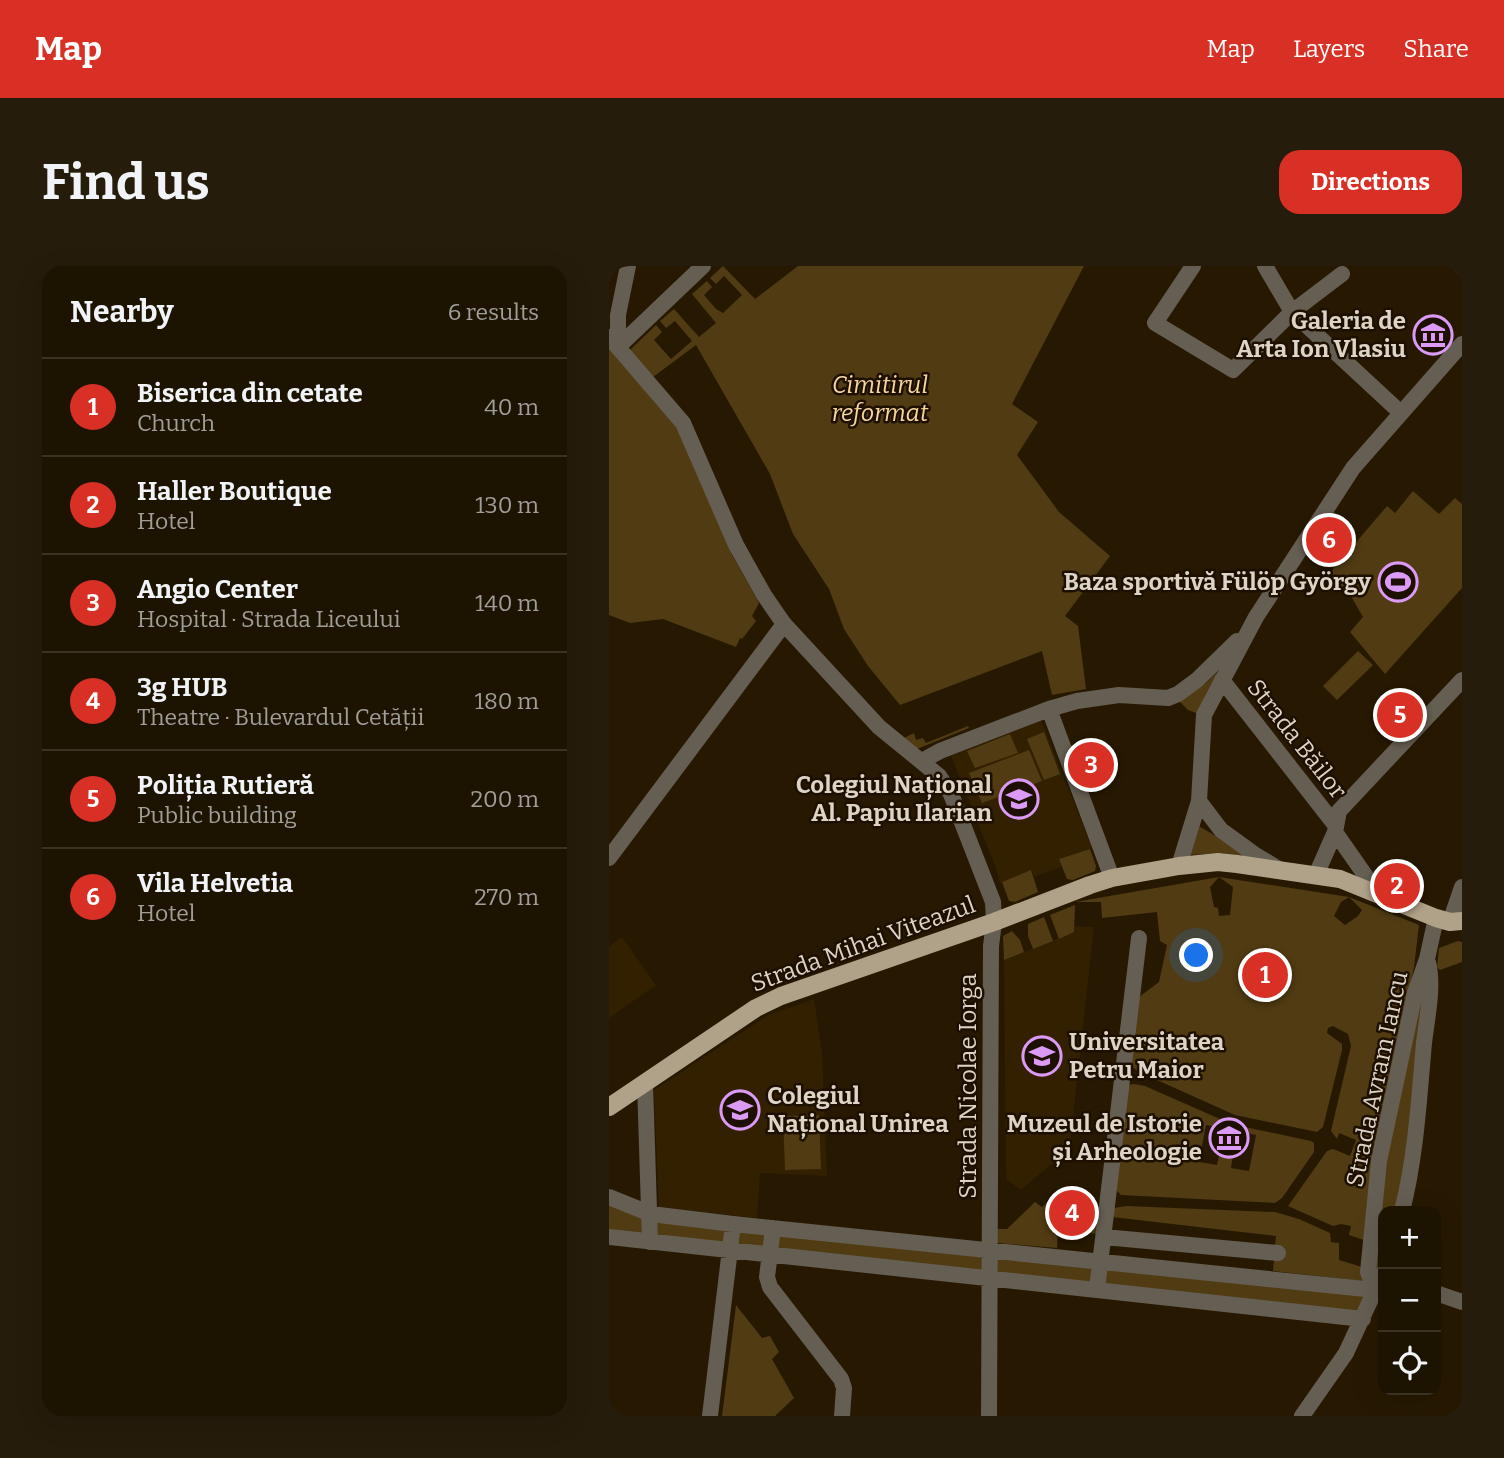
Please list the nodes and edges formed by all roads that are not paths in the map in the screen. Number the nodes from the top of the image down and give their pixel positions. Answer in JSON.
{"nodes":[{"id":1,"x":628,"y":266,"type":"edge"},
{"id":2,"x":703,"y":266,"type":"edge"},
{"id":3,"x":1193,"y":266,"type":"edge"},
{"id":4,"x":1265,"y":266,"type":"edge"},
{"id":5,"x":1342,"y":274,"type":"dead end"},
{"id":6,"x":1292,"y":312,"type":"junction"},
{"id":7,"x":618,"y":341,"type":"edge"},
{"id":8,"x":1462,"y":344,"type":"edge"},
{"id":9,"x":1401,"y":413,"type":"junction"},
{"id":10,"x":1256,"y":617,"type":"junction"},
{"id":11,"x":784,"y":625,"type":"junction"},
{"id":12,"x":1223,"y":680,"type":"junction"},
{"id":13,"x":1462,"y":680,"type":"edge"},
{"id":14,"x":1049,"y":709,"type":"junction"},
{"id":15,"x":922,"y":761,"type":"junction"},
{"id":16,"x":1199,"y":801,"type":"junction"},
{"id":17,"x":1335,"y":829,"type":"junction"},
{"id":18,"x":609,"y":858,"type":"edge"},
{"id":19,"x":1179,"y":866,"type":"junction"},
{"id":20,"x":1279,"y":869,"type":"junction"},
{"id":21,"x":1316,"y":874,"type":"junction"},
{"id":22,"x":1112,"y":878,"type":"junction"},
{"id":23,"x":1462,"y":887,"type":"edge"},
{"id":24,"x":1374,"y":891,"type":"junction"},
{"id":25,"x":1449,"y":920,"type":"edge"},
{"id":26,"x":994,"y":922,"type":"junction"},
{"id":27,"x":1139,"y":938,"type":"dead end"},
{"id":28,"x":1427,"y":959,"type":"junction"},
{"id":29,"x":645,"y":1083,"type":"junction"},
{"id":30,"x":609,"y":1107,"type":"edge"},
{"id":31,"x":609,"y":1197,"type":"edge"},
{"id":32,"x":1403,"y":1206,"type":"edge"},
{"id":33,"x":651,"y":1214,"type":"junction"},
{"id":34,"x":733,"y":1224,"type":"junction"},
{"id":35,"x":773,"y":1228,"type":"junction"},
{"id":36,"x":609,"y":1237,"type":"edge"},
{"id":37,"x":1104,"y":1237,"type":"junction"},
{"id":38,"x":886,"y":1239,"type":"junction"},
{"id":39,"x":650,"y":1242,"type":"junction"},
{"id":40,"x":730,"y":1250,"type":"junction"},
{"id":41,"x":990,"y":1250,"type":"junction"},
{"id":42,"x":1278,"y":1253,"type":"dead end"},
{"id":43,"x":770,"y":1254,"type":"junction"},
{"id":44,"x":1101,"y":1261,"type":"junction"},
{"id":45,"x":883,"y":1266,"type":"junction"},
{"id":46,"x":1188,"y":1270,"type":"junction"},
{"id":47,"x":1216,"y":1273,"type":"junction"},
{"id":48,"x":989,"y":1277,"type":"junction"},
{"id":49,"x":1378,"y":1284,"type":"edge"},
{"id":50,"x":1097,"y":1289,"type":"junction"},
{"id":51,"x":1375,"y":1290,"type":"junction"},
{"id":52,"x":1441,"y":1295,"type":"edge"},
{"id":53,"x":1184,"y":1299,"type":"junction"},
{"id":54,"x":1212,"y":1302,"type":"junction"},
{"id":55,"x":1462,"y":1302,"type":"edge"},
{"id":56,"x":1363,"y":1319,"type":"junction"},
{"id":57,"x":710,"y":1416,"type":"edge"},
{"id":58,"x":842,"y":1416,"type":"edge"},
{"id":59,"x":989,"y":1416,"type":"edge"},
{"id":60,"x":1302,"y":1416,"type":"edge"}],
"edges":[{"from":1,"to":7,"type":"street"},
{"from":2,"to":7,"type":"street"},
{"from":3,"to":6,"type":"street"},
{"from":4,"to":6,"type":"street"},
{"from":5,"to":6,"type":"street"},
{"from":6,"to":9,"type":"street"},
{"from":7,"to":11,"type":"street","name":"Strada Nicolae Iorga"},
{"from":8,"to":9,"type":"street"},
{"from":9,"to":10,"type":"street"},
{"from":10,"to":12,"type":"street"},
{"from":10,"to":14,"type":"street"},
{"from":11,"to":15,"type":"street","name":"Strada Nicolae Iorga"},
{"from":11,"to":18,"type":"street"},
{"from":12,"to":16,"type":"street"},
{"from":12,"to":17,"type":"street","name":"Strada Băilor"},
{"from":13,"to":17,"type":"street"},
{"from":14,"to":15,"type":"street"},
{"from":14,"to":22,"type":"street"},
{"from":15,"to":26,"type":"street","name":"Strada Nicolae Iorga"},
{"from":16,"to":19,"type":"street"},
{"from":16,"to":20,"type":"street"},
{"from":17,"to":21,"type":"street"},
{"from":17,"to":24,"type":"street","name":"Strada Băilor"},
{"from":19,"to":20,"type":"main road","name":"Strada Mihai Viteazul"},
{"from":19,"to":22,"type":"main road","name":"Strada Mihai Viteazul"},
{"from":20,"to":21,"type":"main road","name":"Strada Mihai Viteazul"},
{"from":21,"to":24,"type":"main road","name":"Strada Mihai Viteazul"},
{"from":22,"to":26,"type":"main road","name":"Strada Mihai Viteazul"},
{"from":23,"to":25,"type":"street","name":"Strada Avram Iancu"},
{"from":24,"to":25,"type":"main road","name":"Strada Mihai Viteazul"},
{"from":25,"to":28,"type":"street","name":"Strada Avram Iancu"},
{"from":26,"to":29,"type":"main road","name":"Strada Mihai Viteazul"},
{"from":26,"to":41,"type":"street","name":"Strada Nicolae Iorga"},
{"from":27,"to":37,"type":"street"},
{"from":28,"to":32,"type":"street","name":"Strada Avram Iancu"},
{"from":28,"to":51,"type":"street","name":"Strada Avram Iancu"},
{"from":29,"to":30,"type":"main road","name":"Strada Mihai Viteazul"},
{"from":29,"to":33,"type":"street"},
{"from":31,"to":33,"type":"street"},
{"from":33,"to":34,"type":"street"},
{"from":33,"to":39,"type":"street"},
{"from":34,"to":35,"type":"street"},
{"from":34,"to":40,"type":"street"},
{"from":35,"to":38,"type":"street"},
{"from":35,"to":43,"type":"street"},
{"from":36,"to":39,"type":"street"},
{"from":37,"to":42,"type":"street"},
{"from":37,"to":44,"type":"street"},
{"from":38,"to":41,"type":"street"},
{"from":38,"to":45,"type":"street"},
{"from":39,"to":40,"type":"street"},
{"from":40,"to":43,"type":"street"},
{"from":40,"to":57,"type":"street"},
{"from":41,"to":44,"type":"street"},
{"from":41,"to":48,"type":"street","name":"Strada Nicolae Iorga"},
{"from":43,"to":45,"type":"street"},
{"from":43,"to":58,"type":"street"},
{"from":44,"to":46,"type":"street"},
{"from":44,"to":50,"type":"street"},
{"from":45,"to":48,"type":"street"},
{"from":46,"to":47,"type":"street"},
{"from":46,"to":53,"type":"street"},
{"from":47,"to":51,"type":"street"},
{"from":47,"to":54,"type":"street"},
{"from":48,"to":50,"type":"street"},
{"from":48,"to":59,"type":"street","name":"Strada Nicolae Iorga"},
{"from":49,"to":51,"type":"street"},
{"from":50,"to":53,"type":"street"},
{"from":51,"to":56,"type":"street"},
{"from":52,"to":55,"type":"street"},
{"from":53,"to":54,"type":"street"},
{"from":54,"to":56,"type":"street"},
{"from":56,"to":60,"type":"street"}]}
